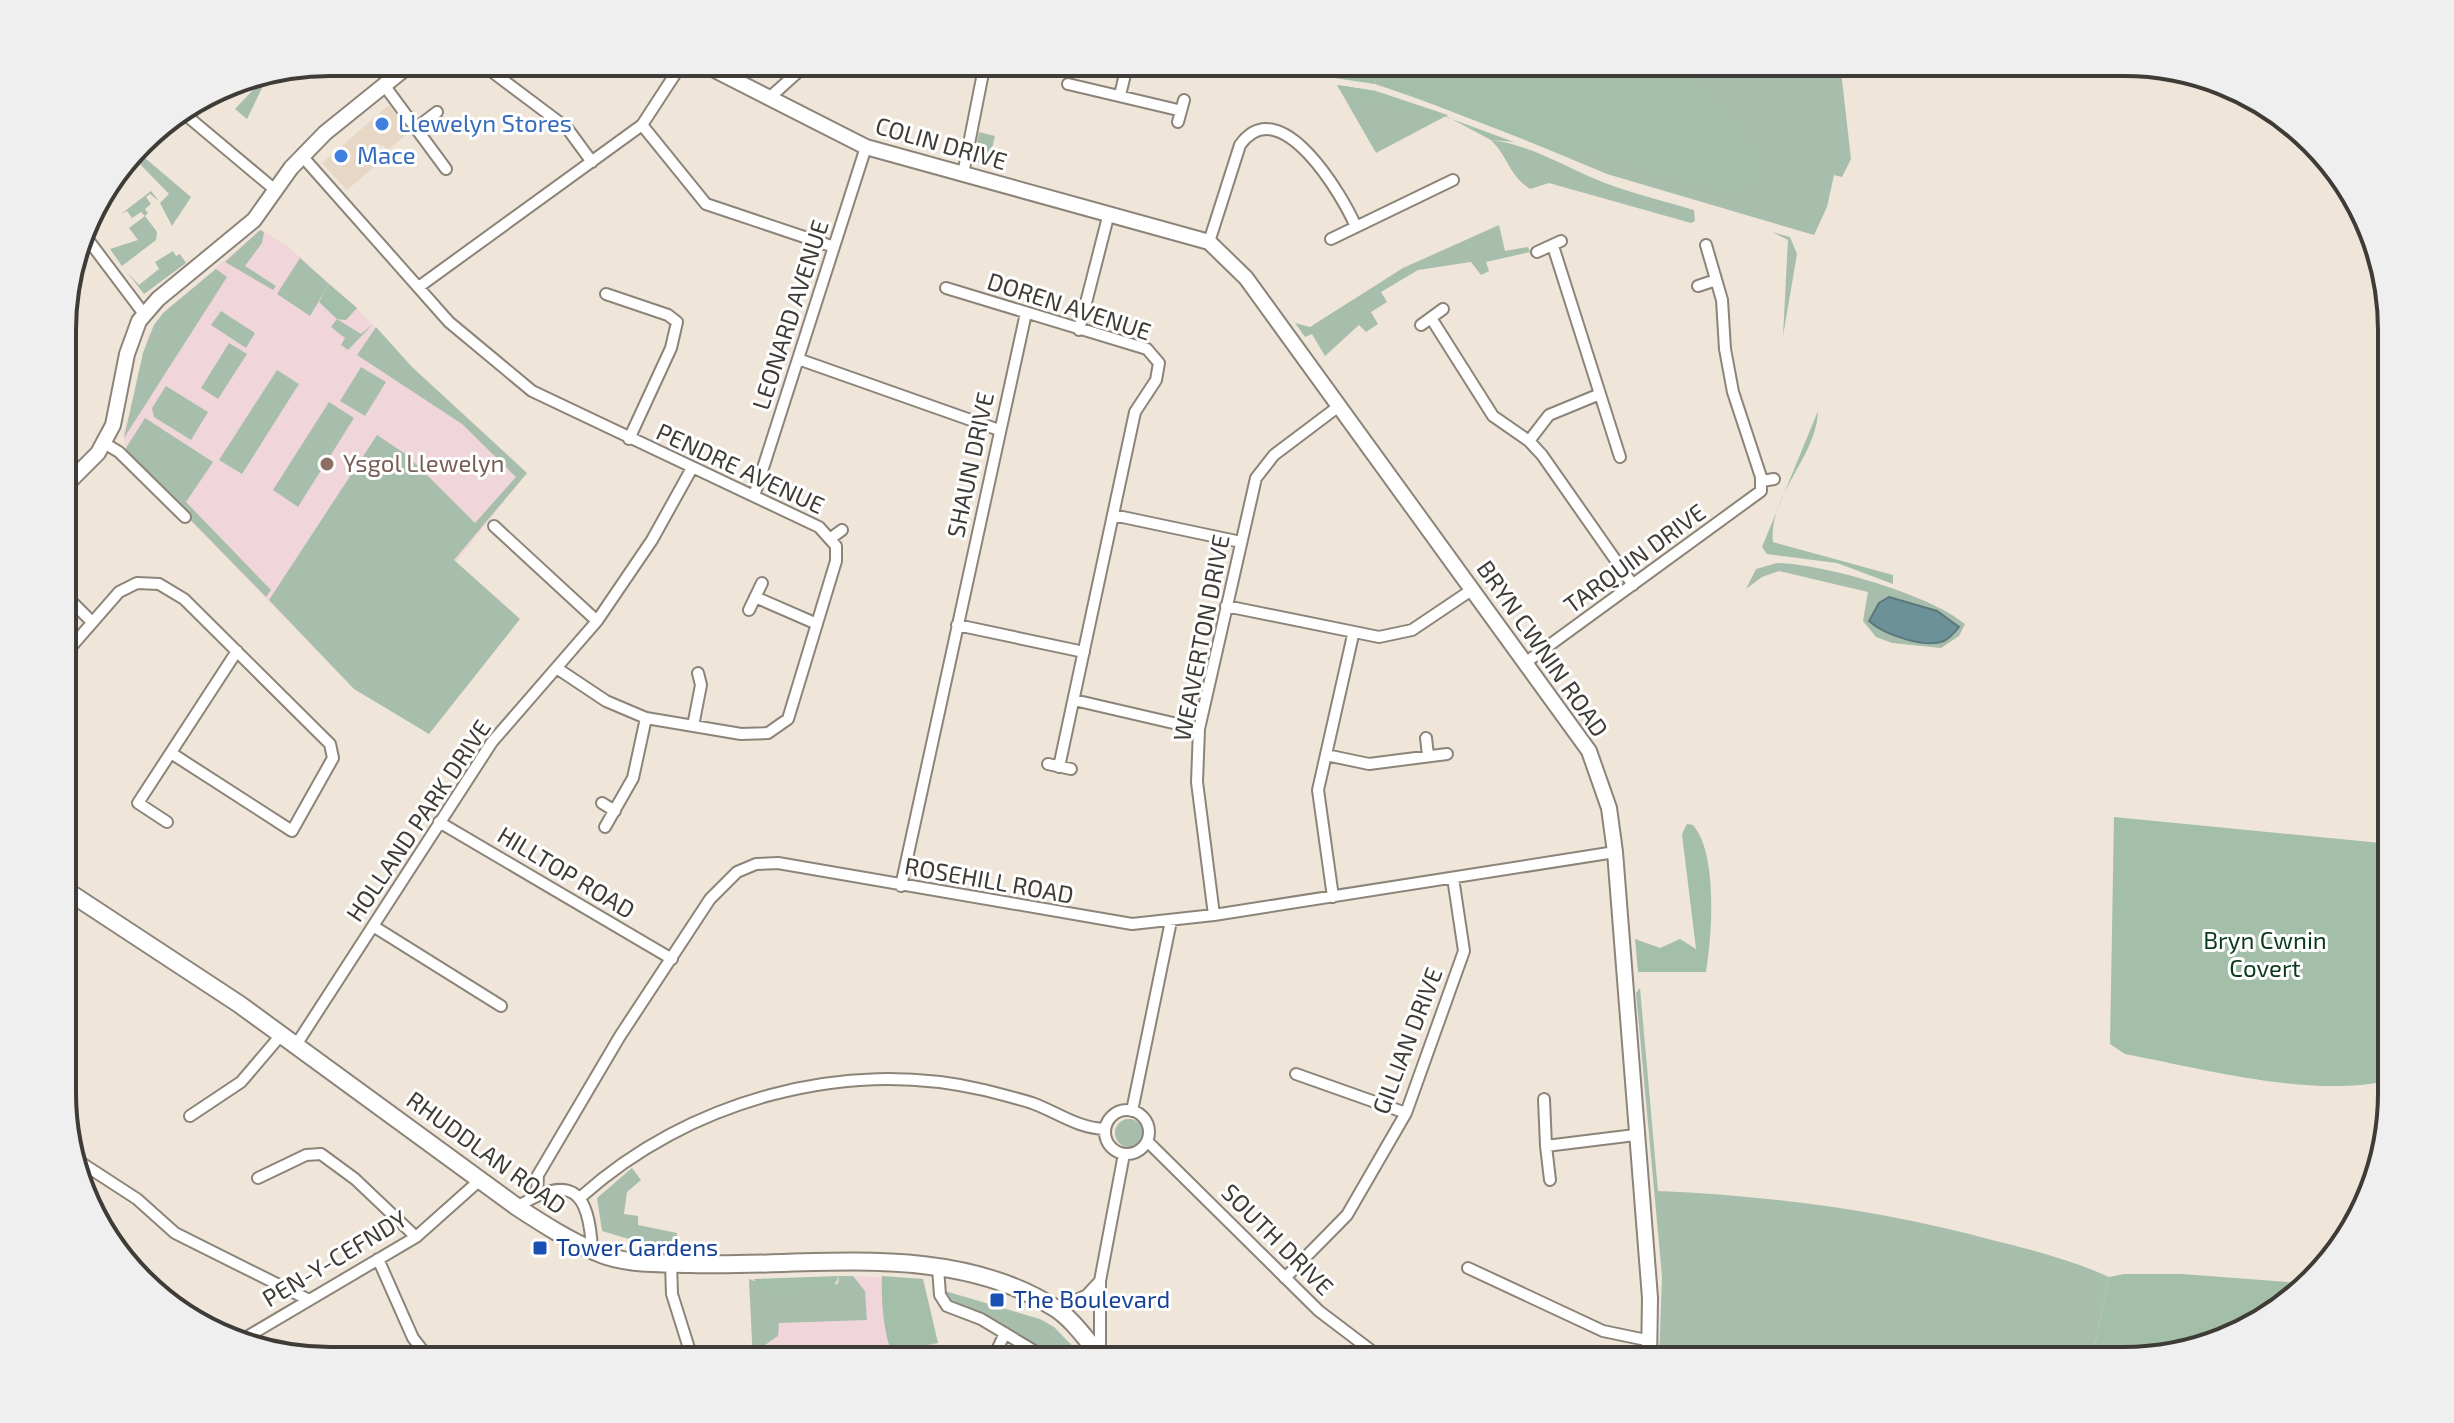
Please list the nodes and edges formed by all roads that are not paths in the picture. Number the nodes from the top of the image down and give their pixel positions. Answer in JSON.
{"nodes":[{"id":1,"x":395,"y":76,"type":"edge"},
{"id":2,"x":498,"y":76,"type":"edge"},
{"id":3,"x":674,"y":76,"type":"edge"},
{"id":4,"x":725,"y":76,"type":"edge"},
{"id":5,"x":793,"y":76,"type":"edge"},
{"id":6,"x":982,"y":76,"type":"edge"},
{"id":7,"x":1125,"y":76,"type":"edge"},
{"id":8,"x":1068,"y":84,"type":"dead end"},
{"id":9,"x":384,"y":85,"type":"junction"},
{"id":10,"x":1081,"y":87,"type":"junction"},
{"id":11,"x":1120,"y":95,"type":"junction"},
{"id":12,"x":768,"y":99,"type":"junction"},
{"id":13,"x":1079,"y":99,"type":"dead end"},
{"id":14,"x":1180,"y":111,"type":"dead end"},
{"id":15,"x":437,"y":112,"type":"dead end"},
{"id":16,"x":190,"y":119,"type":"edge"},
{"id":17,"x":642,"y":125,"type":"junction"},
{"id":18,"x":416,"y":128,"type":"junction"},
{"id":19,"x":866,"y":147,"type":"junction"},
{"id":20,"x":302,"y":156,"type":"junction"},
{"id":21,"x":592,"y":162,"type":"junction"},
{"id":22,"x":446,"y":169,"type":"dead end"},
{"id":23,"x":963,"y":174,"type":"junction"},
{"id":24,"x":1453,"y":180,"type":"dead end"},
{"id":25,"x":274,"y":189,"type":"junction"},
{"id":26,"x":1109,"y":213,"type":"junction"},
{"id":27,"x":1356,"y":227,"type":"junction"},
{"id":28,"x":1331,"y":239,"type":"dead end"},
{"id":29,"x":1209,"y":242,"type":"junction"},
{"id":30,"x":91,"y":243,"type":"edge"},
{"id":31,"x":1706,"y":245,"type":"dead end"},
{"id":32,"x":834,"y":247,"type":"junction"},
{"id":33,"x":1537,"y":252,"type":"dead end"},
{"id":34,"x":1716,"y":280,"type":"junction"},
{"id":35,"x":420,"y":286,"type":"junction"},
{"id":36,"x":1698,"y":286,"type":"dead end"},
{"id":37,"x":946,"y":288,"type":"dead end"},
{"id":38,"x":606,"y":294,"type":"dead end"},
{"id":39,"x":1443,"y":309,"type":"dead end"},
{"id":40,"x":1026,"y":313,"type":"junction"},
{"id":41,"x":144,"y":314,"type":"junction"},
{"id":42,"x":1431,"y":318,"type":"junction"},
{"id":43,"x":1421,"y":325,"type":"dead end"},
{"id":44,"x":1079,"y":330,"type":"junction"},
{"id":45,"x":798,"y":359,"type":"junction"},
{"id":46,"x":1600,"y":394,"type":"junction"},
{"id":47,"x":1339,"y":406,"type":"junction"},
{"id":48,"x":999,"y":430,"type":"junction"},
{"id":49,"x":629,"y":439,"type":"junction"},
{"id":50,"x":1529,"y":441,"type":"junction"},
{"id":51,"x":104,"y":443,"type":"junction"},
{"id":52,"x":1620,"y":457,"type":"dead end"},
{"id":53,"x":692,"y":468,"type":"junction"},
{"id":54,"x":76,"y":476,"type":"edge"},
{"id":55,"x":1774,"y":479,"type":"dead end"},
{"id":56,"x":1762,"y":483,"type":"junction"},
{"id":57,"x":754,"y":496,"type":"junction"},
{"id":58,"x":1113,"y":515,"type":"junction"},
{"id":59,"x":185,"y":517,"type":"dead end"},
{"id":60,"x":494,"y":526,"type":"dead end"},
{"id":61,"x":842,"y":530,"type":"dead end"},
{"id":62,"x":521,"y":531,"type":"dead end"},
{"id":63,"x":831,"y":538,"type":"junction"},
{"id":64,"x":511,"y":541,"type":"junction"},
{"id":65,"x":1241,"y":542,"type":"junction"},
{"id":66,"x":762,"y":583,"type":"dead end"},
{"id":67,"x":1633,"y":585,"type":"junction"},
{"id":68,"x":1473,"y":589,"type":"junction"},
{"id":69,"x":755,"y":597,"type":"junction"},
{"id":70,"x":76,"y":606,"type":"edge"},
{"id":71,"x":1226,"y":606,"type":"junction"},
{"id":72,"x":749,"y":610,"type":"dead end"},
{"id":73,"x":597,"y":621,"type":"junction"},
{"id":74,"x":92,"y":622,"type":"junction"},
{"id":75,"x":817,"y":624,"type":"junction"},
{"id":76,"x":957,"y":625,"type":"junction"},
{"id":77,"x":1353,"y":635,"type":"junction"},
{"id":78,"x":76,"y":641,"type":"edge"},
{"id":79,"x":237,"y":651,"type":"junction"},
{"id":80,"x":1084,"y":652,"type":"junction"},
{"id":81,"x":1525,"y":663,"type":"junction"},
{"id":82,"x":558,"y":669,"type":"junction"},
{"id":83,"x":698,"y":673,"type":"dead end"},
{"id":84,"x":1074,"y":700,"type":"junction"},
{"id":85,"x":646,"y":718,"type":"junction"},
{"id":86,"x":693,"y":726,"type":"junction"},
{"id":87,"x":1199,"y":729,"type":"junction"},
{"id":88,"x":1426,"y":738,"type":"dead end"},
{"id":89,"x":171,"y":753,"type":"junction"},
{"id":90,"x":1447,"y":754,"type":"dead end"},
{"id":91,"x":1326,"y":755,"type":"junction"},
{"id":92,"x":1428,"y":755,"type":"junction"},
{"id":93,"x":1059,"y":767,"type":"dead end"},
{"id":94,"x":602,"y":803,"type":"dead end"},
{"id":95,"x":615,"y":811,"type":"junction"},
{"id":96,"x":167,"y":822,"type":"dead end"},
{"id":97,"x":439,"y":822,"type":"junction"},
{"id":98,"x":605,"y":827,"type":"dead end"},
{"id":99,"x":1615,"y":852,"type":"junction"},
{"id":100,"x":1453,"y":878,"type":"junction"},
{"id":101,"x":901,"y":886,"type":"junction"},
{"id":102,"x":76,"y":897,"type":"edge"},
{"id":103,"x":1333,"y":897,"type":"junction"},
{"id":104,"x":1214,"y":915,"type":"junction"},
{"id":105,"x":1171,"y":921,"type":"junction"},
{"id":106,"x":373,"y":926,"type":"junction"},
{"id":107,"x":672,"y":959,"type":"junction"},
{"id":108,"x":501,"y":1006,"type":"dead end"},
{"id":109,"x":281,"y":1035,"type":"junction"},
{"id":110,"x":296,"y":1045,"type":"junction"},
{"id":111,"x":1296,"y":1074,"type":"dead end"},
{"id":112,"x":1544,"y":1099,"type":"dead end"},
{"id":113,"x":1132,"y":1111,"type":"junction"},
{"id":114,"x":1406,"y":1113,"type":"junction"},
{"id":115,"x":190,"y":1116,"type":"dead end"},
{"id":116,"x":1105,"y":1129,"type":"junction"},
{"id":117,"x":1635,"y":1135,"type":"junction"},
{"id":118,"x":1147,"y":1141,"type":"junction"},
{"id":119,"x":1546,"y":1146,"type":"junction"},
{"id":120,"x":1124,"y":1154,"type":"junction"},
{"id":121,"x":87,"y":1166,"type":"edge"},
{"id":122,"x":258,"y":1178,"type":"dead end"},
{"id":123,"x":480,"y":1180,"type":"junction"},
{"id":124,"x":1550,"y":1180,"type":"dead end"},
{"id":125,"x":537,"y":1195,"type":"junction"},
{"id":126,"x":582,"y":1196,"type":"junction"},
{"id":127,"x":517,"y":1207,"type":"junction"},
{"id":128,"x":416,"y":1237,"type":"junction"},
{"id":129,"x":592,"y":1250,"type":"junction"},
{"id":130,"x":378,"y":1259,"type":"junction"},
{"id":131,"x":671,"y":1264,"type":"junction"},
{"id":132,"x":938,"y":1268,"type":"junction"},
{"id":133,"x":1468,"y":1268,"type":"dead end"},
{"id":134,"x":1285,"y":1278,"type":"junction"},
{"id":135,"x":1100,"y":1281,"type":"junction"},
{"id":136,"x":309,"y":1300,"type":"junction"},
{"id":137,"x":1057,"y":1309,"type":"junction"},
{"id":138,"x":1005,"y":1333,"type":"junction"},
{"id":139,"x":252,"y":1334,"type":"edge"},
{"id":140,"x":1651,"y":1341,"type":"junction"},
{"id":141,"x":1366,"y":1346,"type":"edge"},
{"id":142,"x":1650,"y":1346,"type":"edge"},
{"id":143,"x":420,"y":1347,"type":"edge"},
{"id":144,"x":689,"y":1347,"type":"edge"},
{"id":145,"x":999,"y":1347,"type":"edge"},
{"id":146,"x":1027,"y":1347,"type":"edge"},
{"id":147,"x":1092,"y":1347,"type":"edge"},
{"id":148,"x":1103,"y":1347,"type":"edge"}],
"edges":[{"from":1,"to":9,"type":"street"},
{"from":2,"to":21,"type":"street"},
{"from":3,"to":17,"type":"street"},
{"from":4,"to":12,"type":"street","name":"COLIN DRIVE"},
{"from":5,"to":12,"type":"street"},
{"from":6,"to":23,"type":"street"},
{"from":7,"to":11,"type":"street"},
{"from":8,"to":10,"type":"street"},
{"from":9,"to":18,"type":"street"},
{"from":9,"to":20,"type":"street"},
{"from":10,"to":11,"type":"street"},
{"from":10,"to":13,"type":"street"},
{"from":11,"to":14,"type":"street"},
{"from":12,"to":19,"type":"street","name":"COLIN DRIVE"},
{"from":15,"to":18,"type":"street"},
{"from":16,"to":25,"type":"street"},
{"from":17,"to":21,"type":"street"},
{"from":17,"to":32,"type":"street"},
{"from":18,"to":22,"type":"street"},
{"from":19,"to":23,"type":"street","name":"COLIN DRIVE"},
{"from":19,"to":32,"type":"street","name":"LEONARD AVENUE"},
{"from":20,"to":25,"type":"street"},
{"from":20,"to":35,"type":"street","name":"PENDRE AVENUE"},
{"from":21,"to":35,"type":"street"},
{"from":23,"to":26,"type":"street","name":"COLIN DRIVE"},
{"from":24,"to":27,"type":"street"},
{"from":25,"to":41,"type":"street"},
{"from":26,"to":29,"type":"street","name":"BRYN CWNIN ROAD"},
{"from":26,"to":44,"type":"street"},
{"from":27,"to":28,"type":"street"},
{"from":27,"to":29,"type":"street"},
{"from":29,"to":47,"type":"street","name":"BRYN CWNIN ROAD"},
{"from":30,"to":41,"type":"street"},
{"from":31,"to":34,"type":"street"},
{"from":32,"to":45,"type":"street","name":"LEONARD AVENUE"},
{"from":33,"to":46,"type":"street"},
{"from":34,"to":36,"type":"street"},
{"from":34,"to":56,"type":"street"},
{"from":35,"to":49,"type":"street","name":"PENDRE AVENUE"},
{"from":37,"to":40,"type":"street","name":"DOREN AVENUE"},
{"from":38,"to":49,"type":"street"},
{"from":39,"to":42,"type":"street"},
{"from":40,"to":44,"type":"street","name":"DOREN AVENUE"},
{"from":40,"to":48,"type":"street","name":"SHAUN DRIVE"},
{"from":41,"to":51,"type":"street"},
{"from":42,"to":43,"type":"street"},
{"from":42,"to":50,"type":"street"},
{"from":44,"to":58,"type":"street","name":"DOREN AVENUE"},
{"from":45,"to":48,"type":"street"},
{"from":45,"to":57,"type":"street","name":"LEONARD AVENUE"},
{"from":46,"to":50,"type":"street"},
{"from":46,"to":52,"type":"street"},
{"from":47,"to":65,"type":"street","name":"WEAVERTON DRIVE"},
{"from":47,"to":68,"type":"street","name":"BRYN CWNIN ROAD"},
{"from":48,"to":76,"type":"street","name":"SHAUN DRIVE"},
{"from":49,"to":53,"type":"street","name":"PENDRE AVENUE"},
{"from":50,"to":67,"type":"street"},
{"from":51,"to":54,"type":"street"},
{"from":51,"to":59,"type":"street"},
{"from":53,"to":57,"type":"street","name":"PENDRE AVENUE"},
{"from":53,"to":73,"type":"street","name":"HOLLAND PARK DRIVE"},
{"from":55,"to":56,"type":"street"},
{"from":56,"to":67,"type":"street","name":"TARQUIN DRIVE"},
{"from":57,"to":63,"type":"street","name":"PENDRE AVENUE"},
{"from":58,"to":65,"type":"street"},
{"from":58,"to":80,"type":"street","name":"DOREN AVENUE"},
{"from":60,"to":64,"type":"street"},
{"from":61,"to":63,"type":"street"},
{"from":62,"to":64,"type":"street"},
{"from":63,"to":75,"type":"street","name":"PENDRE AVENUE"},
{"from":64,"to":73,"type":"street"},
{"from":65,"to":71,"type":"street","name":"WEAVERTON DRIVE"},
{"from":66,"to":69,"type":"street"},
{"from":67,"to":81,"type":"street","name":"TARQUIN DRIVE"},
{"from":68,"to":77,"type":"street"},
{"from":68,"to":81,"type":"street","name":"BRYN CWNIN ROAD"},
{"from":69,"to":72,"type":"street"},
{"from":69,"to":75,"type":"street"},
{"from":70,"to":74,"type":"street"},
{"from":71,"to":77,"type":"street"},
{"from":71,"to":87,"type":"street","name":"WEAVERTON DRIVE"},
{"from":73,"to":82,"type":"street","name":"HOLLAND PARK DRIVE"},
{"from":74,"to":78,"type":"street"},
{"from":74,"to":79,"type":"street"},
{"from":75,"to":86,"type":"street","name":"PENDRE AVENUE"},
{"from":76,"to":80,"type":"street"},
{"from":76,"to":101,"type":"street","name":"SHAUN DRIVE"},
{"from":77,"to":91,"type":"street"},
{"from":79,"to":89,"type":"street"},
{"from":79,"to":89,"type":"street"},
{"from":80,"to":84,"type":"street","name":"DOREN AVENUE"},
{"from":81,"to":99,"type":"street","name":"BRYN CWNIN ROAD"},
{"from":82,"to":85,"type":"street","name":"PENDRE AVENUE"},
{"from":82,"to":97,"type":"street","name":"HOLLAND PARK DRIVE"},
{"from":83,"to":86,"type":"street"},
{"from":84,"to":87,"type":"street"},
{"from":84,"to":93,"type":"street","name":"DOREN AVENUE"},
{"from":85,"to":86,"type":"street","name":"PENDRE AVENUE"},
{"from":85,"to":95,"type":"street"},
{"from":87,"to":104,"type":"street","name":"WEAVERTON DRIVE"},
{"from":88,"to":92,"type":"street"},
{"from":89,"to":96,"type":"street"},
{"from":90,"to":92,"type":"street"},
{"from":91,"to":92,"type":"street"},
{"from":91,"to":103,"type":"street"},
{"from":94,"to":95,"type":"street"},
{"from":95,"to":98,"type":"street"},
{"from":97,"to":106,"type":"street","name":"HOLLAND PARK DRIVE"},
{"from":97,"to":107,"type":"street","name":"HILLTOP ROAD"},
{"from":99,"to":100,"type":"street","name":"ROSEHILL ROAD"},
{"from":99,"to":117,"type":"street","name":"BRYN CWNIN ROAD"},
{"from":100,"to":103,"type":"street","name":"ROSEHILL ROAD"},
{"from":100,"to":114,"type":"street","name":"GILLIAN DRIVE"},
{"from":101,"to":105,"type":"street","name":"ROSEHILL ROAD"},
{"from":101,"to":107,"type":"street","name":"ROSEHILL ROAD"},
{"from":102,"to":109,"type":"main road","name":"RHUDDLAN ROAD"},
{"from":103,"to":104,"type":"street","name":"ROSEHILL ROAD"},
{"from":104,"to":105,"type":"street","name":"ROSEHILL ROAD"},
{"from":105,"to":113,"type":"street"},
{"from":106,"to":108,"type":"street"},
{"from":106,"to":110,"type":"street","name":"HOLLAND PARK DRIVE"},
{"from":107,"to":125,"type":"street","name":"ROSEHILL ROAD"},
{"from":109,"to":110,"type":"main road","name":"RHUDDLAN ROAD"},
{"from":109,"to":115,"type":"street"},
{"from":110,"to":123,"type":"main road","name":"RHUDDLAN ROAD"},
{"from":111,"to":114,"type":"street"},
{"from":112,"to":119,"type":"street"},
{"from":113,"to":116,"type":"street"},
{"from":113,"to":118,"type":"street"},
{"from":114,"to":134,"type":"street","name":"GILLIAN DRIVE"},
{"from":116,"to":120,"type":"street"},
{"from":116,"to":126,"type":"street"},
{"from":117,"to":119,"type":"street"},
{"from":117,"to":140,"type":"street","name":"BRYN CWNIN ROAD"},
{"from":118,"to":120,"type":"street"},
{"from":118,"to":134,"type":"street","name":"SOUTH DRIVE"},
{"from":119,"to":124,"type":"street"},
{"from":120,"to":135,"type":"street"},
{"from":121,"to":136,"type":"street"},
{"from":122,"to":128,"type":"street"},
{"from":123,"to":127,"type":"main road","name":"RHUDDLAN ROAD"},
{"from":123,"to":128,"type":"street","name":"PEN-Y-CEFNDY"},
{"from":125,"to":126,"type":"street"},
{"from":125,"to":127,"type":"street"},
{"from":126,"to":129,"type":"street"},
{"from":127,"to":129,"type":"main road","name":"RHUDDLAN ROAD"},
{"from":128,"to":130,"type":"street","name":"PEN-Y-CEFNDY"},
{"from":129,"to":131,"type":"main road","name":"RHUDDLAN ROAD"},
{"from":130,"to":136,"type":"street","name":"PEN-Y-CEFNDY"},
{"from":130,"to":143,"type":"street"},
{"from":131,"to":132,"type":"main road","name":"RHUDDLAN ROAD"},
{"from":131,"to":144,"type":"street"},
{"from":132,"to":137,"type":"main road","name":"RHUDDLAN ROAD"},
{"from":132,"to":138,"type":"street"},
{"from":133,"to":140,"type":"street"},
{"from":134,"to":141,"type":"street","name":"SOUTH DRIVE"},
{"from":135,"to":137,"type":"street"},
{"from":135,"to":148,"type":"street"},
{"from":136,"to":139,"type":"street","name":"PEN-Y-CEFNDY"},
{"from":137,"to":147,"type":"main road","name":"RHUDDLAN ROAD"},
{"from":138,"to":145,"type":"street"},
{"from":138,"to":146,"type":"street"},
{"from":140,"to":142,"type":"street","name":"BRYN CWNIN ROAD"}]}
